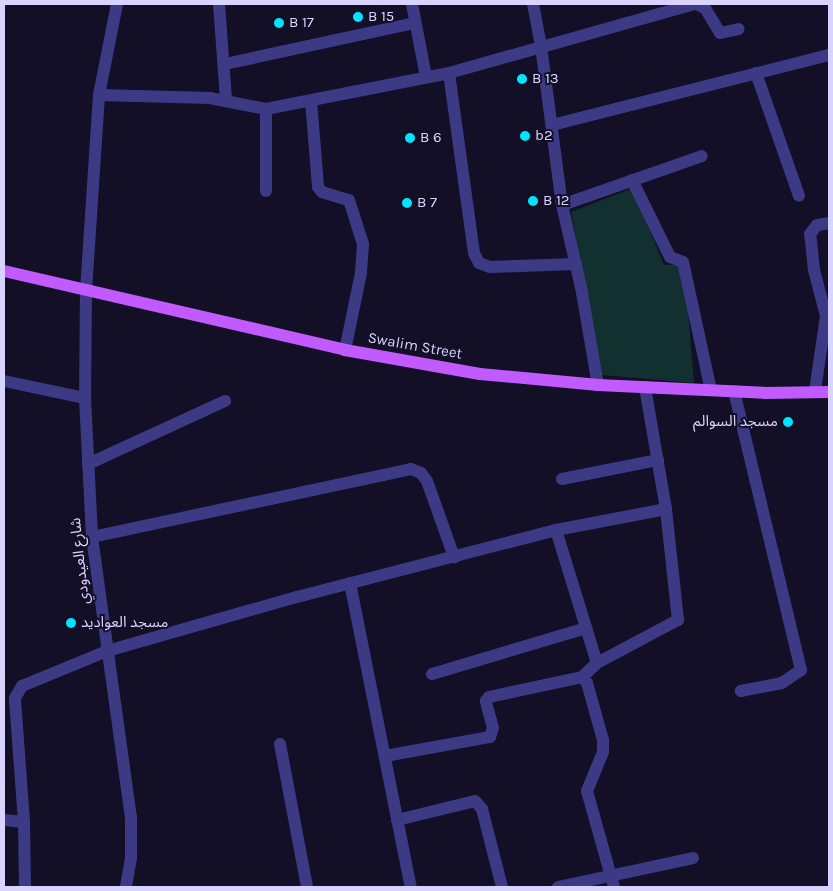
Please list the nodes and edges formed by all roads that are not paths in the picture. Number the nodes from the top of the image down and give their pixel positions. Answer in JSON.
{"nodes":[{"id":1,"x":117,"y":4,"type":"edge"},
{"id":2,"x":219,"y":4,"type":"edge"},
{"id":3,"x":412,"y":4,"type":"edge"},
{"id":4,"x":532,"y":4,"type":"edge"},
{"id":5,"x":696,"y":4,"type":"edge"},
{"id":6,"x":681,"y":6,"type":"edge"},
{"id":7,"x":415,"y":23,"type":"junction"},
{"id":8,"x":739,"y":29,"type":"dead end"},
{"id":9,"x":541,"y":46,"type":"junction"},
{"id":10,"x":829,"y":55,"type":"edge"},
{"id":11,"x":225,"y":64,"type":"junction"},
{"id":12,"x":449,"y":72,"type":"junction"},
{"id":13,"x":756,"y":73,"type":"junction"},
{"id":14,"x":426,"y":77,"type":"junction"},
{"id":15,"x":99,"y":96,"type":"junction"},
{"id":16,"x":226,"y":100,"type":"junction"},
{"id":17,"x":311,"y":101,"type":"junction"},
{"id":18,"x":266,"y":109,"type":"junction"},
{"id":19,"x":552,"y":124,"type":"junction"},
{"id":20,"x":702,"y":156,"type":"dead end"},
{"id":21,"x":632,"y":180,"type":"junction"},
{"id":22,"x":266,"y":191,"type":"dead end"},
{"id":23,"x":799,"y":196,"type":"dead end"},
{"id":24,"x":562,"y":205,"type":"junction"},
{"id":25,"x":829,"y":223,"type":"edge"},
{"id":26,"x":576,"y":264,"type":"junction"},
{"id":27,"x":4,"y":271,"type":"edge"},
{"id":28,"x":86,"y":289,"type":"junction"},
{"id":29,"x":825,"y":301,"type":"edge"},
{"id":30,"x":345,"y":350,"type":"junction"},
{"id":31,"x":4,"y":381,"type":"edge"},
{"id":32,"x":598,"y":385,"type":"junction"},
{"id":33,"x":645,"y":387,"type":"junction"},
{"id":34,"x":711,"y":390,"type":"junction"},
{"id":35,"x":734,"y":391,"type":"junction"},
{"id":36,"x":815,"y":391,"type":"junction"},
{"id":37,"x":829,"y":392,"type":"edge"},
{"id":38,"x":85,"y":398,"type":"junction"},
{"id":39,"x":225,"y":401,"type":"dead end"},
{"id":40,"x":658,"y":460,"type":"junction"},
{"id":41,"x":88,"y":464,"type":"junction"},
{"id":42,"x":562,"y":478,"type":"dead end"},
{"id":43,"x":666,"y":509,"type":"junction"},
{"id":44,"x":556,"y":530,"type":"junction"},
{"id":45,"x":92,"y":537,"type":"junction"},
{"id":46,"x":454,"y":557,"type":"junction"},
{"id":47,"x":350,"y":583,"type":"junction"},
{"id":48,"x":586,"y":628,"type":"junction"},
{"id":49,"x":107,"y":652,"type":"junction"},
{"id":50,"x":597,"y":663,"type":"junction"},
{"id":51,"x":432,"y":674,"type":"dead end"},
{"id":52,"x":582,"y":677,"type":"junction"},
{"id":53,"x":741,"y":691,"type":"dead end"},
{"id":54,"x":280,"y":744,"type":"dead end"},
{"id":55,"x":385,"y":756,"type":"junction"},
{"id":56,"x":4,"y":820,"type":"edge"},
{"id":57,"x":397,"y":820,"type":"junction"},
{"id":58,"x":24,"y":822,"type":"junction"},
{"id":59,"x":693,"y":858,"type":"dead end"},
{"id":60,"x":613,"y":881,"type":"edge"},
{"id":61,"x":25,"y":887,"type":"edge"},
{"id":62,"x":126,"y":887,"type":"edge"},
{"id":63,"x":307,"y":887,"type":"edge"},
{"id":64,"x":411,"y":887,"type":"edge"},
{"id":65,"x":502,"y":887,"type":"edge"},
{"id":66,"x":558,"y":887,"type":"edge"}],
"edges":[{"from":1,"to":15,"type":"street","name":"شارع العيدودي"},
{"from":2,"to":11,"type":"street"},
{"from":3,"to":7,"type":"street"},
{"from":4,"to":9,"type":"street"},
{"from":5,"to":6,"type":"street"},
{"from":5,"to":8,"type":"street"},
{"from":6,"to":9,"type":"street"},
{"from":7,"to":11,"type":"street"},
{"from":7,"to":14,"type":"street"},
{"from":9,"to":12,"type":"street"},
{"from":9,"to":19,"type":"street"},
{"from":10,"to":13,"type":"street"},
{"from":11,"to":16,"type":"street"},
{"from":12,"to":14,"type":"street"},
{"from":12,"to":26,"type":"street"},
{"from":13,"to":19,"type":"street"},
{"from":13,"to":23,"type":"street"},
{"from":14,"to":17,"type":"street"},
{"from":15,"to":16,"type":"street"},
{"from":15,"to":28,"type":"street","name":"شارع العيدودي"},
{"from":16,"to":18,"type":"street"},
{"from":17,"to":18,"type":"street"},
{"from":17,"to":30,"type":"street"},
{"from":18,"to":22,"type":"street"},
{"from":19,"to":24,"type":"street"},
{"from":20,"to":21,"type":"street"},
{"from":21,"to":24,"type":"street"},
{"from":21,"to":34,"type":"street"},
{"from":24,"to":26,"type":"street"},
{"from":25,"to":29,"type":"street"},
{"from":26,"to":32,"type":"street"},
{"from":27,"to":28,"type":"main road","name":"Swalim Street"},
{"from":28,"to":30,"type":"main road","name":"Swalim Street"},
{"from":28,"to":38,"type":"street","name":"شارع العيدودي"},
{"from":29,"to":36,"type":"street"},
{"from":30,"to":32,"type":"main road","name":"Swalim Street"},
{"from":31,"to":38,"type":"street"},
{"from":32,"to":33,"type":"main road","name":"Swalim Street"},
{"from":33,"to":34,"type":"main road","name":"Swalim Street"},
{"from":33,"to":40,"type":"street"},
{"from":34,"to":35,"type":"main road","name":"Swalim Street"},
{"from":35,"to":36,"type":"main road","name":"Swalim Street"},
{"from":35,"to":53,"type":"street"},
{"from":36,"to":37,"type":"main road","name":"Swalim Street"},
{"from":38,"to":41,"type":"street","name":"شارع العيدودي"},
{"from":39,"to":41,"type":"street"},
{"from":40,"to":42,"type":"street"},
{"from":40,"to":43,"type":"street"},
{"from":41,"to":45,"type":"street","name":"شارع العيدودي"},
{"from":43,"to":44,"type":"street"},
{"from":43,"to":50,"type":"street"},
{"from":44,"to":46,"type":"street"},
{"from":44,"to":48,"type":"street"},
{"from":45,"to":46,"type":"street"},
{"from":45,"to":49,"type":"street","name":"شارع العيدودي"},
{"from":46,"to":47,"type":"street"},
{"from":47,"to":49,"type":"street"},
{"from":47,"to":55,"type":"street"},
{"from":48,"to":50,"type":"street"},
{"from":48,"to":51,"type":"street"},
{"from":49,"to":58,"type":"street"},
{"from":49,"to":62,"type":"street","name":"شارع العيدودي"},
{"from":50,"to":52,"type":"street"},
{"from":52,"to":55,"type":"street"},
{"from":52,"to":60,"type":"street"},
{"from":54,"to":63,"type":"street"},
{"from":55,"to":57,"type":"street"},
{"from":56,"to":58,"type":"street"},
{"from":57,"to":64,"type":"street"},
{"from":57,"to":65,"type":"street"},
{"from":58,"to":61,"type":"street"},
{"from":59,"to":60,"type":"street"},
{"from":60,"to":66,"type":"street"}]}
